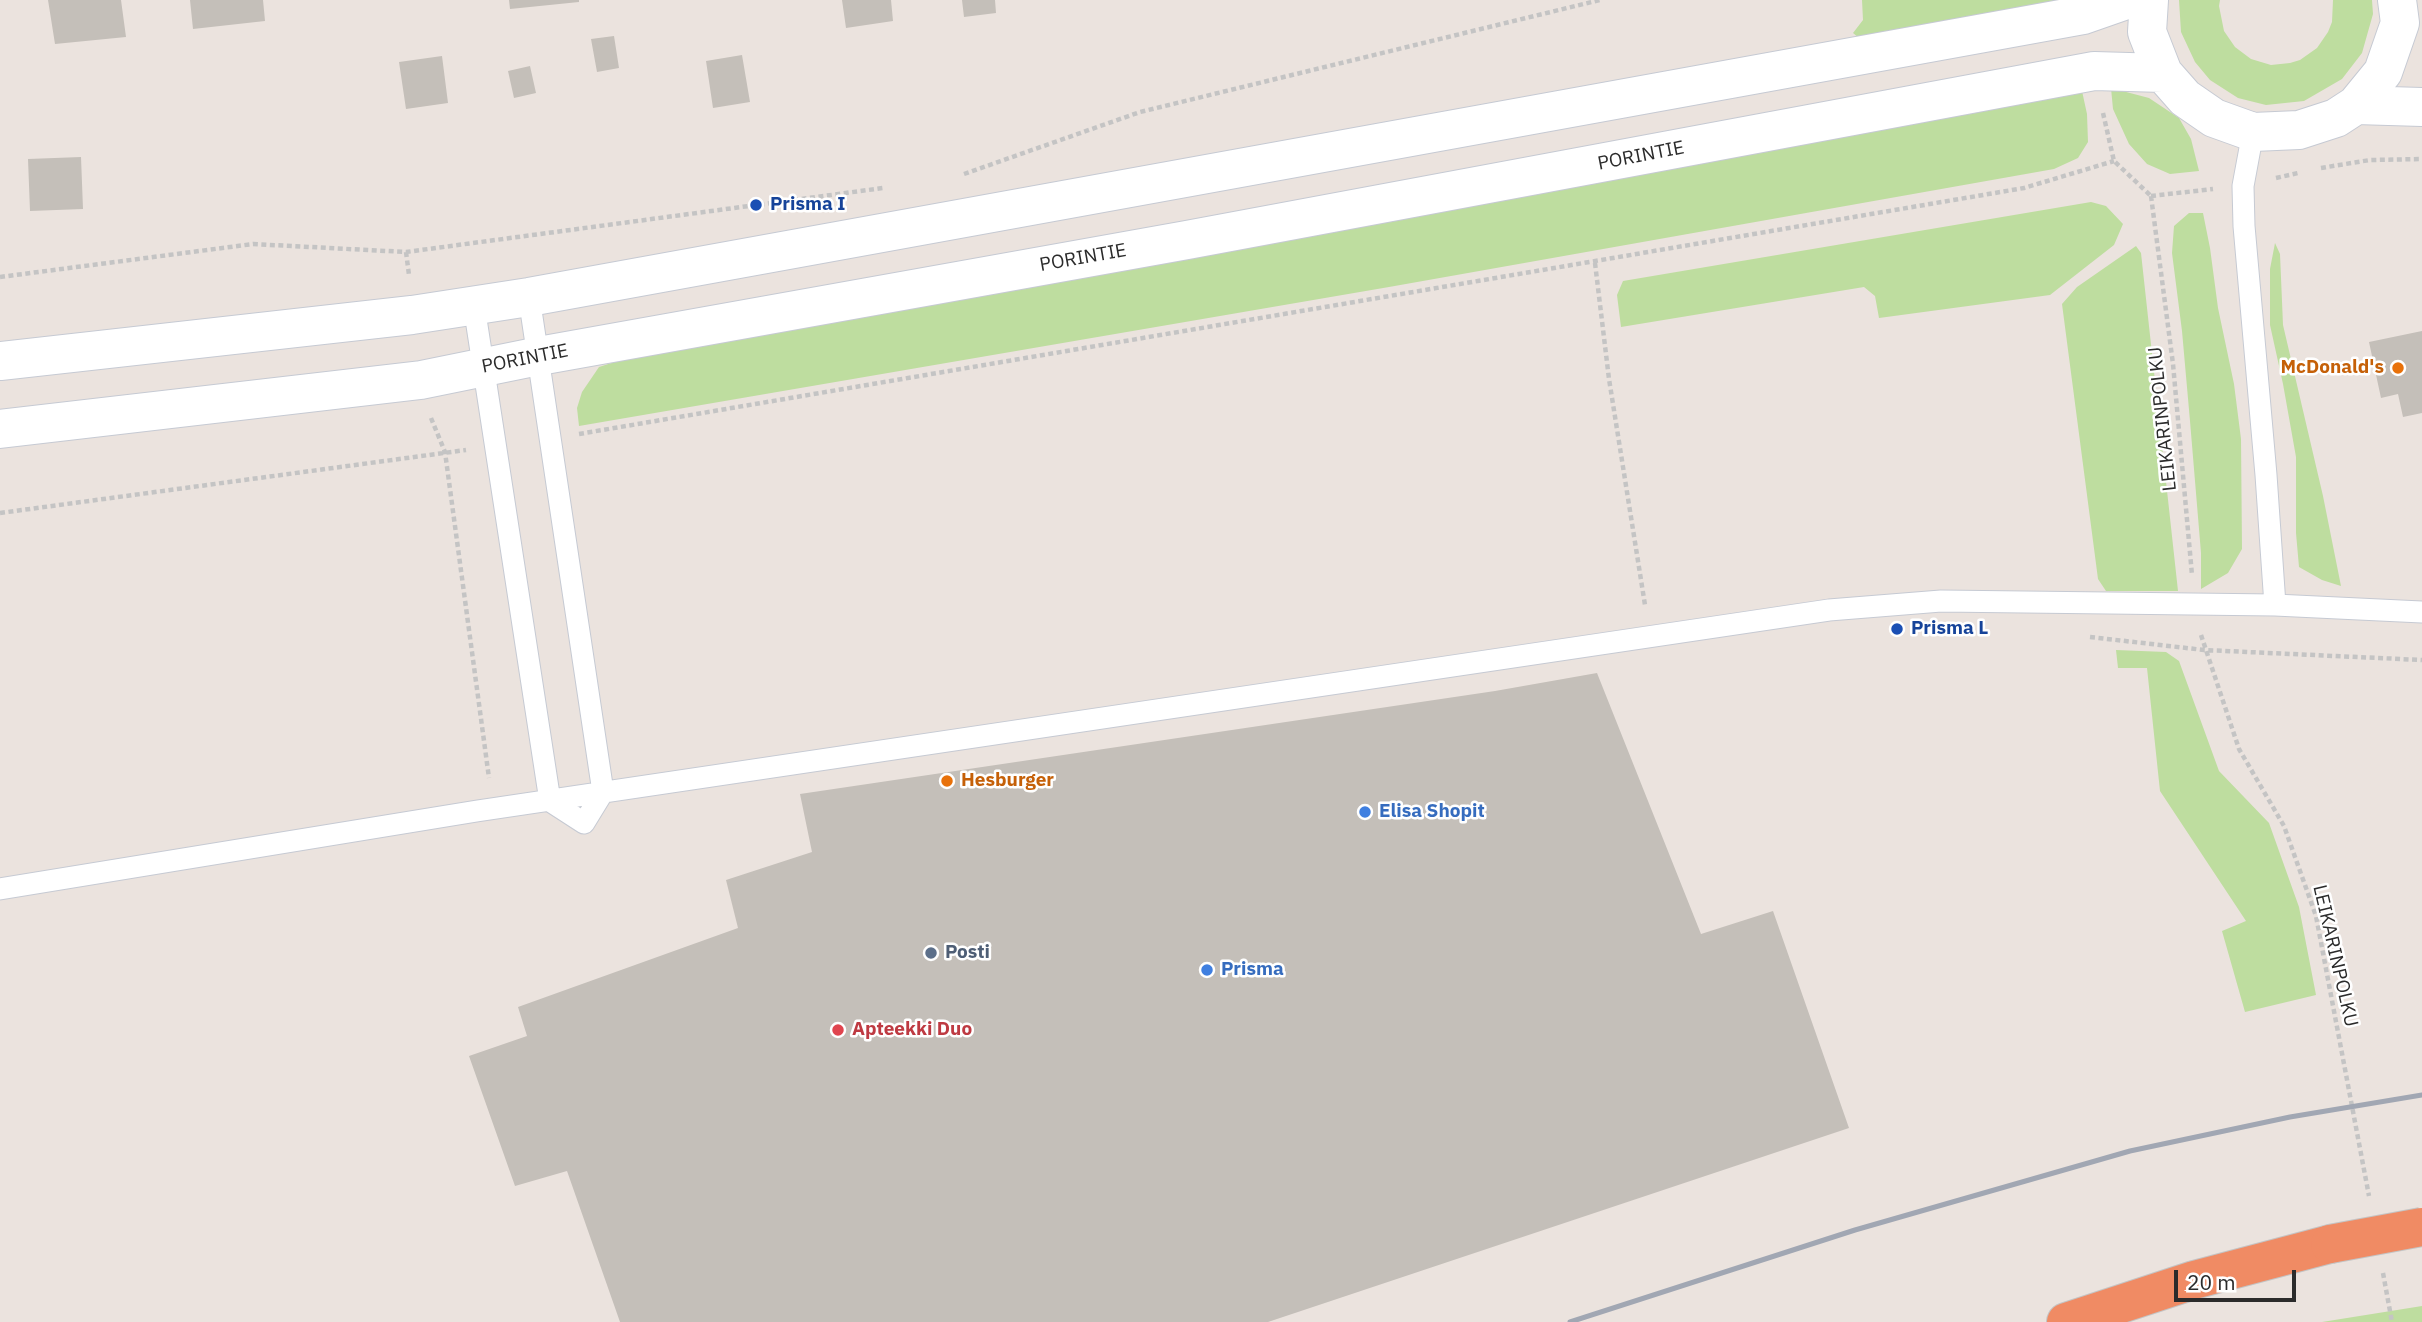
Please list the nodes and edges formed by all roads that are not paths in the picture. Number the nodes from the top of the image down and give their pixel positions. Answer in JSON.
{"nodes":[{"id":1,"x":2126,"y":0,"type":"edge"},
{"id":2,"x":2149,"y":0,"type":"edge"},
{"id":3,"x":2406,"y":18,"type":"edge"},
{"id":4,"x":2163,"y":73,"type":"junction"},
{"id":5,"x":2356,"y":104,"type":"junction"},
{"id":6,"x":2422,"y":107,"type":"edge"},
{"id":7,"x":2253,"y":132,"type":"junction"},
{"id":8,"x":529,"y":298,"type":"junction"},
{"id":9,"x":474,"y":306,"type":"junction"},
{"id":10,"x":539,"y":356,"type":"junction"},
{"id":11,"x":0,"y":360,"type":"edge"},
{"id":12,"x":484,"y":366,"type":"junction"},
{"id":13,"x":0,"y":429,"type":"edge"},
{"id":14,"x":2275,"y":605,"type":"junction"},
{"id":15,"x":2422,"y":611,"type":"edge"},
{"id":16,"x":603,"y":792,"type":"junction"},
{"id":17,"x":550,"y":801,"type":"junction"},
{"id":18,"x":0,"y":889,"type":"edge"},
{"id":19,"x":2422,"y":1227,"type":"edge"},
{"id":20,"x":2066,"y":1322,"type":"edge"}],
"edges":[{"from":1,"to":8,"type":"main road"},
{"from":2,"to":4,"type":"main road"},
{"from":3,"to":5,"type":"main road"},
{"from":4,"to":7,"type":"main road"},
{"from":4,"to":10,"type":"main road","name":"PORINTIE"},
{"from":5,"to":6,"type":"main road"},
{"from":5,"to":7,"type":"main road"},
{"from":7,"to":14,"type":"lane"},
{"from":8,"to":9,"type":"main road"},
{"from":8,"to":10,"type":"lane"},
{"from":9,"to":11,"type":"main road"},
{"from":9,"to":12,"type":"lane"},
{"from":10,"to":12,"type":"main road","name":"PORINTIE"},
{"from":10,"to":16,"type":"lane"},
{"from":12,"to":13,"type":"main road","name":"PORINTIE"},
{"from":12,"to":17,"type":"lane"},
{"from":14,"to":15,"type":"lane"},
{"from":14,"to":16,"type":"lane"},
{"from":16,"to":17,"type":"lane"},
{"from":17,"to":18,"type":"lane"},
{"from":19,"to":20,"type":"highway","bridge":true}]}
